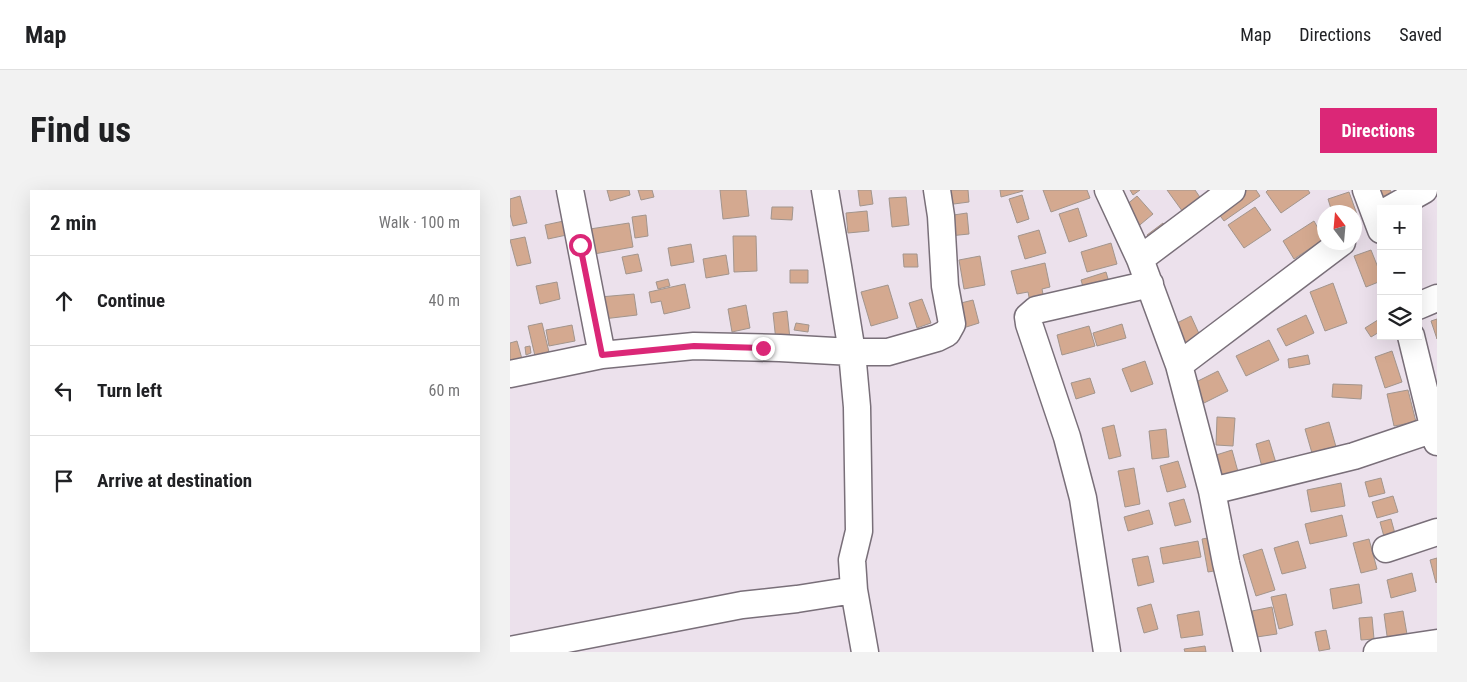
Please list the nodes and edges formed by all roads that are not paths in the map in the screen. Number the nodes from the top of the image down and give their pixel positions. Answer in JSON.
{"nodes":[{"id":1,"x":570,"y":190,"type":"edge"},
{"id":2,"x":825,"y":190,"type":"edge"},
{"id":3,"x":937,"y":190,"type":"edge"},
{"id":4,"x":1108,"y":190,"type":"edge"},
{"id":5,"x":1232,"y":190,"type":"edge"},
{"id":6,"x":1366,"y":190,"type":"edge"},
{"id":7,"x":1424,"y":190,"type":"edge"},
{"id":8,"x":1401,"y":205,"type":"edge"},
{"id":9,"x":1377,"y":209,"type":"edge"},
{"id":10,"x":1377,"y":220,"type":"edge"},
{"id":11,"x":1362,"y":228,"type":"edge"},
{"id":12,"x":1331,"y":250,"type":"edge"},
{"id":13,"x":1140,"y":259,"type":"junction"},
{"id":14,"x":1150,"y":284,"type":"junction"},
{"id":15,"x":1437,"y":298,"type":"edge"},
{"id":16,"x":1422,"y":304,"type":"edge"},
{"id":17,"x":1412,"y":340,"type":"edge"},
{"id":18,"x":852,"y":352,"type":"junction"},
{"id":19,"x":602,"y":355,"type":"junction"},
{"id":20,"x":1179,"y":365,"type":"junction"},
{"id":21,"x":510,"y":374,"type":"edge"},
{"id":22,"x":1436,"y":433,"type":"edge"},
{"id":23,"x":1212,"y":491,"type":"junction"},
{"id":24,"x":1437,"y":532,"type":"edge"},
{"id":25,"x":1386,"y":549,"type":"dead end"},
{"id":26,"x":854,"y":590,"type":"junction"},
{"id":27,"x":1437,"y":643,"type":"edge"},
{"id":28,"x":510,"y":650,"type":"edge"},
{"id":29,"x":865,"y":652,"type":"edge"},
{"id":30,"x":1107,"y":652,"type":"edge"},
{"id":31,"x":1248,"y":652,"type":"edge"},
{"id":32,"x":1377,"y":652,"type":"edge"}],
"edges":[{"from":1,"to":19,"type":"street"},
{"from":2,"to":18,"type":"street"},
{"from":3,"to":18,"type":"street"},
{"from":4,"to":13,"type":"street"},
{"from":5,"to":13,"type":"street"},
{"from":6,"to":9,"type":"street"},
{"from":7,"to":8,"type":"street"},
{"from":10,"to":11,"type":"street"},
{"from":12,"to":20,"type":"street"},
{"from":13,"to":14,"type":"street"},
{"from":14,"to":20,"type":"street"},
{"from":14,"to":30,"type":"street"},
{"from":15,"to":16,"type":"street"},
{"from":17,"to":22,"type":"street"},
{"from":18,"to":19,"type":"street"},
{"from":18,"to":26,"type":"street"},
{"from":19,"to":21,"type":"street"},
{"from":20,"to":23,"type":"street"},
{"from":22,"to":23,"type":"street"},
{"from":23,"to":31,"type":"street"},
{"from":24,"to":25,"type":"street"},
{"from":26,"to":28,"type":"street"},
{"from":26,"to":29,"type":"street"},
{"from":27,"to":32,"type":"street"}]}
